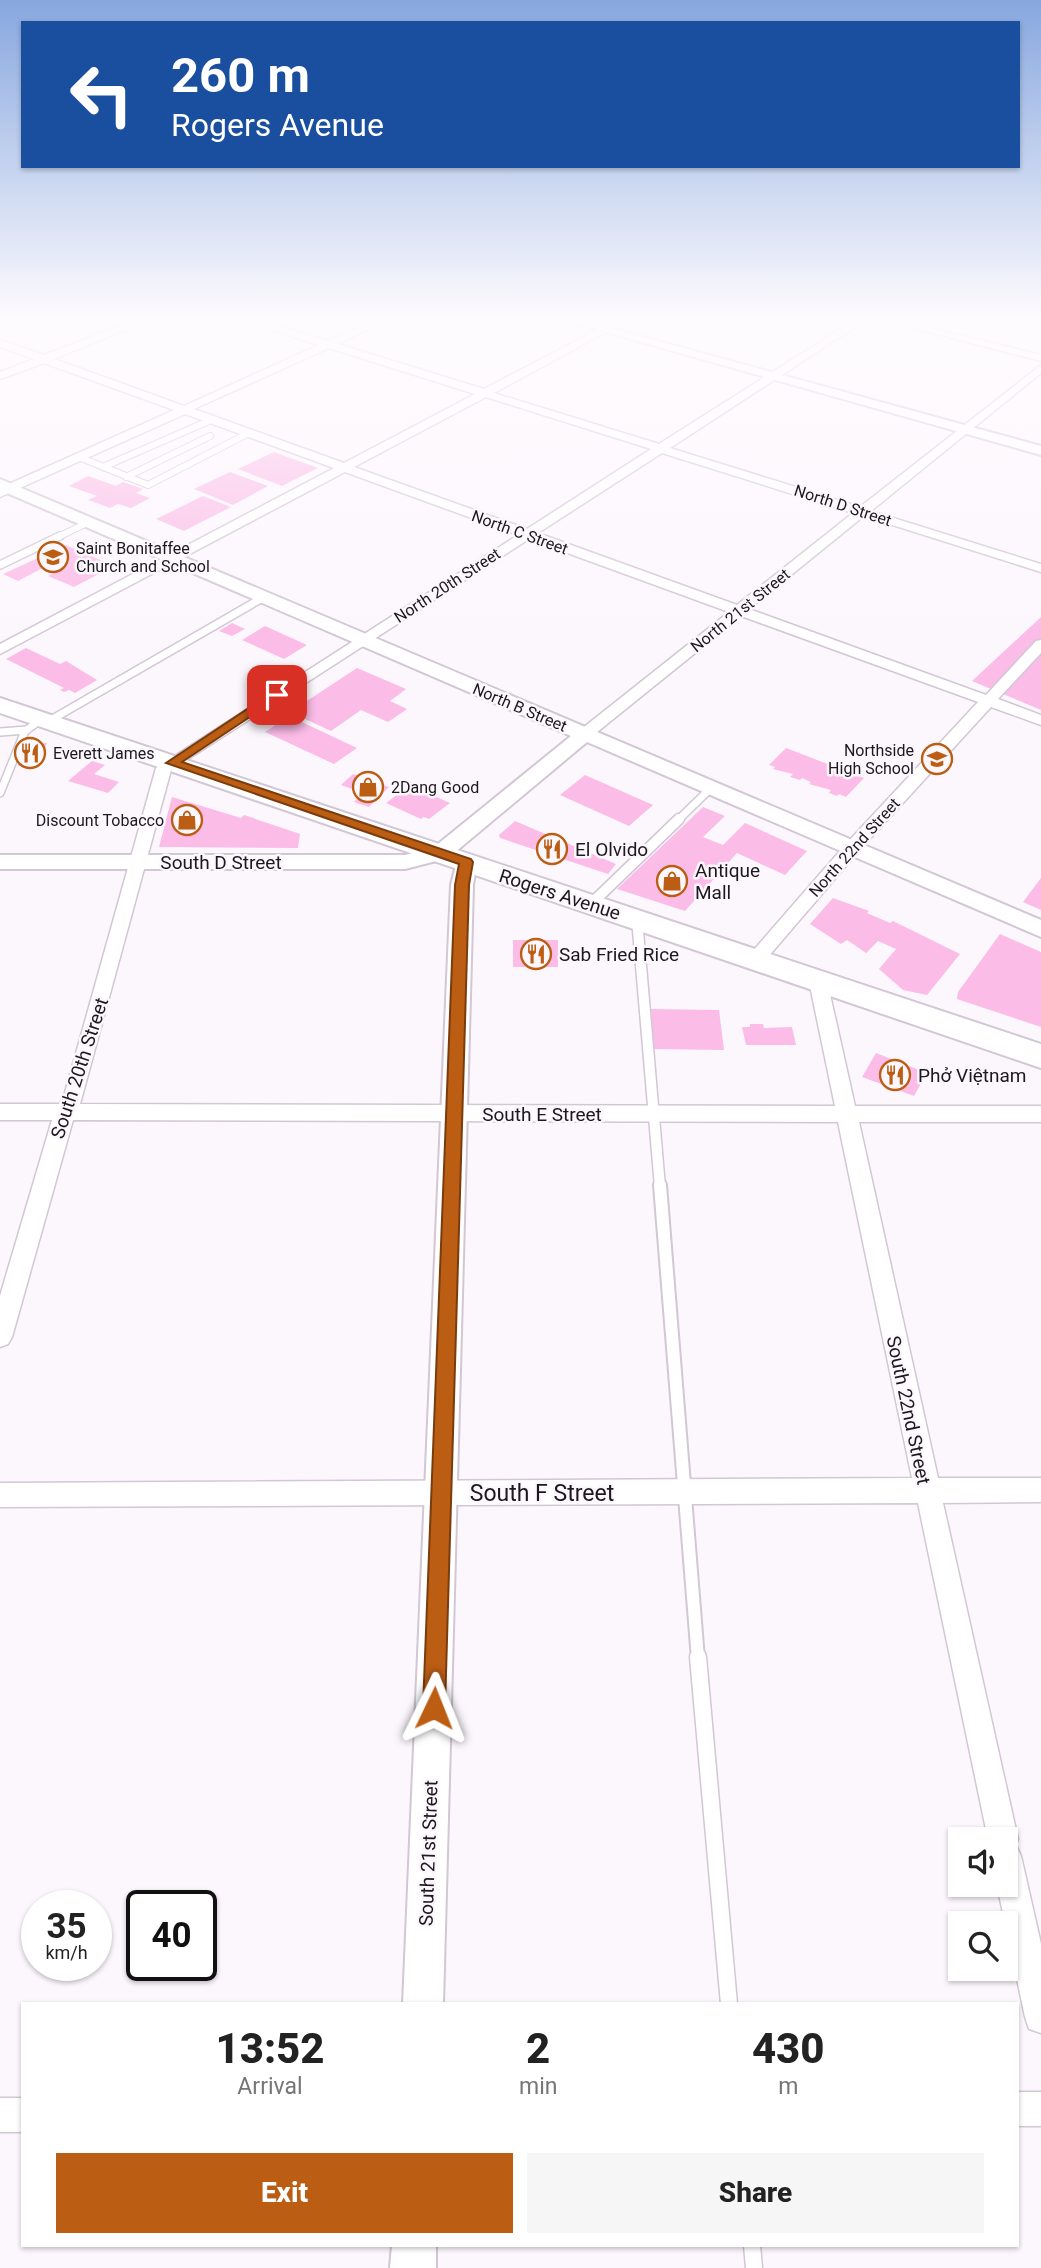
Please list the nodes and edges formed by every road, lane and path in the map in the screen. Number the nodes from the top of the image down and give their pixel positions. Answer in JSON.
{"nodes":[{"id":1,"x":153,"y":424,"type":"edge"},
{"id":2,"x":202,"y":424,"type":"edge"},
{"id":3,"x":222,"y":424,"type":"edge"},
{"id":4,"x":427,"y":424,"type":"edge"},
{"id":5,"x":584,"y":424,"type":"edge"},
{"id":6,"x":698,"y":424,"type":"edge"},
{"id":7,"x":942,"y":424,"type":"edge"},
{"id":8,"x":972,"y":424,"type":"edge"},
{"id":9,"x":190,"y":429,"type":"junction"},
{"id":10,"x":964,"y":430,"type":"junction"},
{"id":11,"x":249,"y":433,"type":"junction"},
{"id":12,"x":210,"y":436,"type":"junction"},
{"id":13,"x":229,"y":444,"type":"junction"},
{"id":14,"x":661,"y":448,"type":"junction"},
{"id":15,"x":1041,"y":451,"type":"edge"},
{"id":16,"x":79,"y":457,"type":"junction"},
{"id":17,"x":103,"y":467,"type":"junction"},
{"id":18,"x":344,"y":468,"type":"junction"},
{"id":19,"x":126,"y":477,"type":"junction"},
{"id":20,"x":3,"y":489,"type":"edge"},
{"id":21,"x":863,"y":512,"type":"junction"},
{"id":22,"x":89,"y":523,"type":"junction"},
{"id":23,"x":527,"y":534,"type":"junction"},
{"id":24,"x":173,"y":558,"type":"junction"},
{"id":25,"x":0,"y":565,"type":"edge"},
{"id":26,"x":1041,"y":568,"type":"edge"},
{"id":27,"x":264,"y":597,"type":"junction"},
{"id":28,"x":739,"y":611,"type":"junction"},
{"id":29,"x":362,"y":640,"type":"junction"},
{"id":30,"x":1041,"y":643,"type":"edge"},
{"id":31,"x":0,"y":650,"type":"edge"},
{"id":32,"x":988,"y":701,"type":"junction"},
{"id":33,"x":0,"y":705,"type":"edge"},
{"id":34,"x":1041,"y":720,"type":"edge"},
{"id":35,"x":39,"y":723,"type":"junction"},
{"id":36,"x":0,"y":732,"type":"edge"},
{"id":37,"x":585,"y":734,"type":"junction"},
{"id":38,"x":173,"y":763,"type":"junction"},
{"id":39,"x":711,"y":788,"type":"junction"},
{"id":40,"x":0,"y":793,"type":"edge"},
{"id":41,"x":852,"y":848,"type":"junction"},
{"id":42,"x":453,"y":858,"type":"junction"},
{"id":43,"x":0,"y":862,"type":"edge"},
{"id":44,"x":136,"y":862,"type":"junction"},
{"id":45,"x":591,"y":904,"type":"junction"},
{"id":46,"x":637,"y":919,"type":"junction"},
{"id":47,"x":1041,"y":929,"type":"edge"},
{"id":48,"x":755,"y":959,"type":"junction"},
{"id":49,"x":818,"y":981,"type":"junction"},
{"id":50,"x":1041,"y":1056,"type":"edge"},
{"id":51,"x":0,"y":1112,"type":"edge"},
{"id":52,"x":67,"y":1112,"type":"junction"},
{"id":53,"x":456,"y":1114,"type":"junction"},
{"id":54,"x":655,"y":1114,"type":"junction"},
{"id":55,"x":1041,"y":1114,"type":"edge"},
{"id":56,"x":848,"y":1115,"type":"junction"},
{"id":57,"x":0,"y":1337,"type":"edge"},
{"id":58,"x":927,"y":1490,"type":"junction"},
{"id":59,"x":1041,"y":1490,"type":"edge"},
{"id":60,"x":682,"y":1491,"type":"junction"},
{"id":61,"x":442,"y":1493,"type":"junction"},
{"id":62,"x":0,"y":1495,"type":"edge"},
{"id":63,"x":1000,"y":1827,"type":"edge"},
{"id":64,"x":1015,"y":1897,"type":"edge"},
{"id":65,"x":423,"y":2002,"type":"edge"},
{"id":66,"x":729,"y":2002,"type":"edge"},
{"id":67,"x":1041,"y":2017,"type":"edge"},
{"id":68,"x":1019,"y":2109,"type":"edge"},
{"id":69,"x":1041,"y":2109,"type":"edge"},
{"id":70,"x":0,"y":2115,"type":"edge"},
{"id":71,"x":21,"y":2115,"type":"edge"},
{"id":72,"x":414,"y":2247,"type":"edge"},
{"id":73,"x":751,"y":2247,"type":"edge"},
{"id":74,"x":413,"y":2268,"type":"edge"},
{"id":75,"x":754,"y":2268,"type":"edge"}],
"edges":[{"from":1,"to":16,"type":"street"},
{"from":2,"to":9,"type":"lane"},
{"from":3,"to":11,"type":"street","name":"North C Street"},
{"from":4,"to":18,"type":"street"},
{"from":5,"to":14,"type":"street","name":"North D Street"},
{"from":6,"to":14,"type":"street","name":"North 20th Street"},
{"from":7,"to":10,"type":"street"},
{"from":8,"to":10,"type":"street","name":"North 21st Street"},
{"from":9,"to":12,"type":"lane"},
{"from":9,"to":17,"type":"lane"},
{"from":10,"to":15,"type":"street"},
{"from":10,"to":21,"type":"street","name":"North 21st Street"},
{"from":11,"to":13,"type":"lane"},
{"from":11,"to":18,"type":"street","name":"North C Street"},
{"from":12,"to":13,"type":"lane"},
{"from":12,"to":19,"type":"lane"},
{"from":13,"to":19,"type":"lane"},
{"from":14,"to":21,"type":"street","name":"North D Street"},
{"from":14,"to":23,"type":"street","name":"North 20th Street"},
{"from":16,"to":17,"type":"lane"},
{"from":16,"to":20,"type":"street"},
{"from":17,"to":19,"type":"lane"},
{"from":18,"to":23,"type":"street","name":"North C Street"},
{"from":18,"to":24,"type":"street"},
{"from":20,"to":22,"type":"street","name":"North B Street"},
{"from":21,"to":26,"type":"street","name":"North D Street"},
{"from":21,"to":28,"type":"street","name":"North 21st Street"},
{"from":22,"to":24,"type":"street","name":"North B Street"},
{"from":22,"to":25,"type":"lane"},
{"from":23,"to":28,"type":"street","name":"North C Street"},
{"from":23,"to":29,"type":"street","name":"North 20th Street"},
{"from":24,"to":27,"type":"street","name":"North B Street"},
{"from":24,"to":31,"type":"street"},
{"from":27,"to":29,"type":"street","name":"North B Street"},
{"from":27,"to":35,"type":"lane"},
{"from":28,"to":32,"type":"street","name":"North C Street"},
{"from":28,"to":37,"type":"street","name":"North 21st Street"},
{"from":29,"to":37,"type":"street","name":"North B Street"},
{"from":29,"to":38,"type":"street","name":"North 20th Street"},
{"from":30,"to":32,"type":"street","name":"North 22nd Street"},
{"from":32,"to":34,"type":"street","name":"North C Street"},
{"from":32,"to":41,"type":"street","name":"North 22nd Street"},
{"from":33,"to":35,"type":"main road","name":"Rogers Avenue"},
{"from":35,"to":36,"type":"lane"},
{"from":35,"to":38,"type":"main road","name":"Rogers Avenue"},
{"from":35,"to":40,"type":"lane"},
{"from":37,"to":39,"type":"street","name":"North B Street"},
{"from":37,"to":42,"type":"street","name":"North 21st Street"},
{"from":38,"to":42,"type":"main road","name":"Rogers Avenue"},
{"from":38,"to":44,"type":"street","name":"South 20th Street"},
{"from":39,"to":41,"type":"street","name":"North B Street"},
{"from":39,"to":45,"type":"lane"},
{"from":41,"to":47,"type":"street","name":"North B Street"},
{"from":41,"to":48,"type":"street","name":"North 22nd Street"},
{"from":42,"to":44,"type":"street","name":"South D Street"},
{"from":42,"to":45,"type":"main road","name":"Rogers Avenue"},
{"from":42,"to":53,"type":"street","name":"South 21st Street"},
{"from":43,"to":44,"type":"street","name":"South D Street"},
{"from":44,"to":52,"type":"street","name":"South 20th Street"},
{"from":45,"to":46,"type":"main road","name":"Rogers Avenue"},
{"from":46,"to":48,"type":"main road","name":"Rogers Avenue"},
{"from":46,"to":54,"type":"lane"},
{"from":48,"to":49,"type":"main road","name":"Rogers Avenue"},
{"from":49,"to":50,"type":"main road","name":"Rogers Avenue"},
{"from":49,"to":56,"type":"street","name":"South 22nd Street"},
{"from":51,"to":52,"type":"street","name":"South E Street"},
{"from":52,"to":53,"type":"street","name":"South E Street"},
{"from":52,"to":57,"type":"street","name":"South 20th Street"},
{"from":53,"to":54,"type":"street","name":"South E Street"},
{"from":53,"to":61,"type":"street","name":"South 21st Street"},
{"from":54,"to":56,"type":"street","name":"South E Street"},
{"from":54,"to":60,"type":"lane"},
{"from":55,"to":56,"type":"street","name":"South E Street"},
{"from":56,"to":58,"type":"street","name":"South 22nd Street"},
{"from":58,"to":59,"type":"street","name":"South F Street"},
{"from":58,"to":60,"type":"street","name":"South F Street"},
{"from":58,"to":63,"type":"street","name":"South 22nd Street"},
{"from":60,"to":61,"type":"street","name":"South F Street"},
{"from":60,"to":66,"type":"lane"},
{"from":61,"to":62,"type":"street","name":"South F Street"},
{"from":61,"to":65,"type":"street","name":"South 21st Street"},
{"from":64,"to":67,"type":"street"},
{"from":68,"to":69,"type":"street"},
{"from":70,"to":71,"type":"street"},
{"from":72,"to":74,"type":"street"},
{"from":73,"to":75,"type":"lane"}]}
